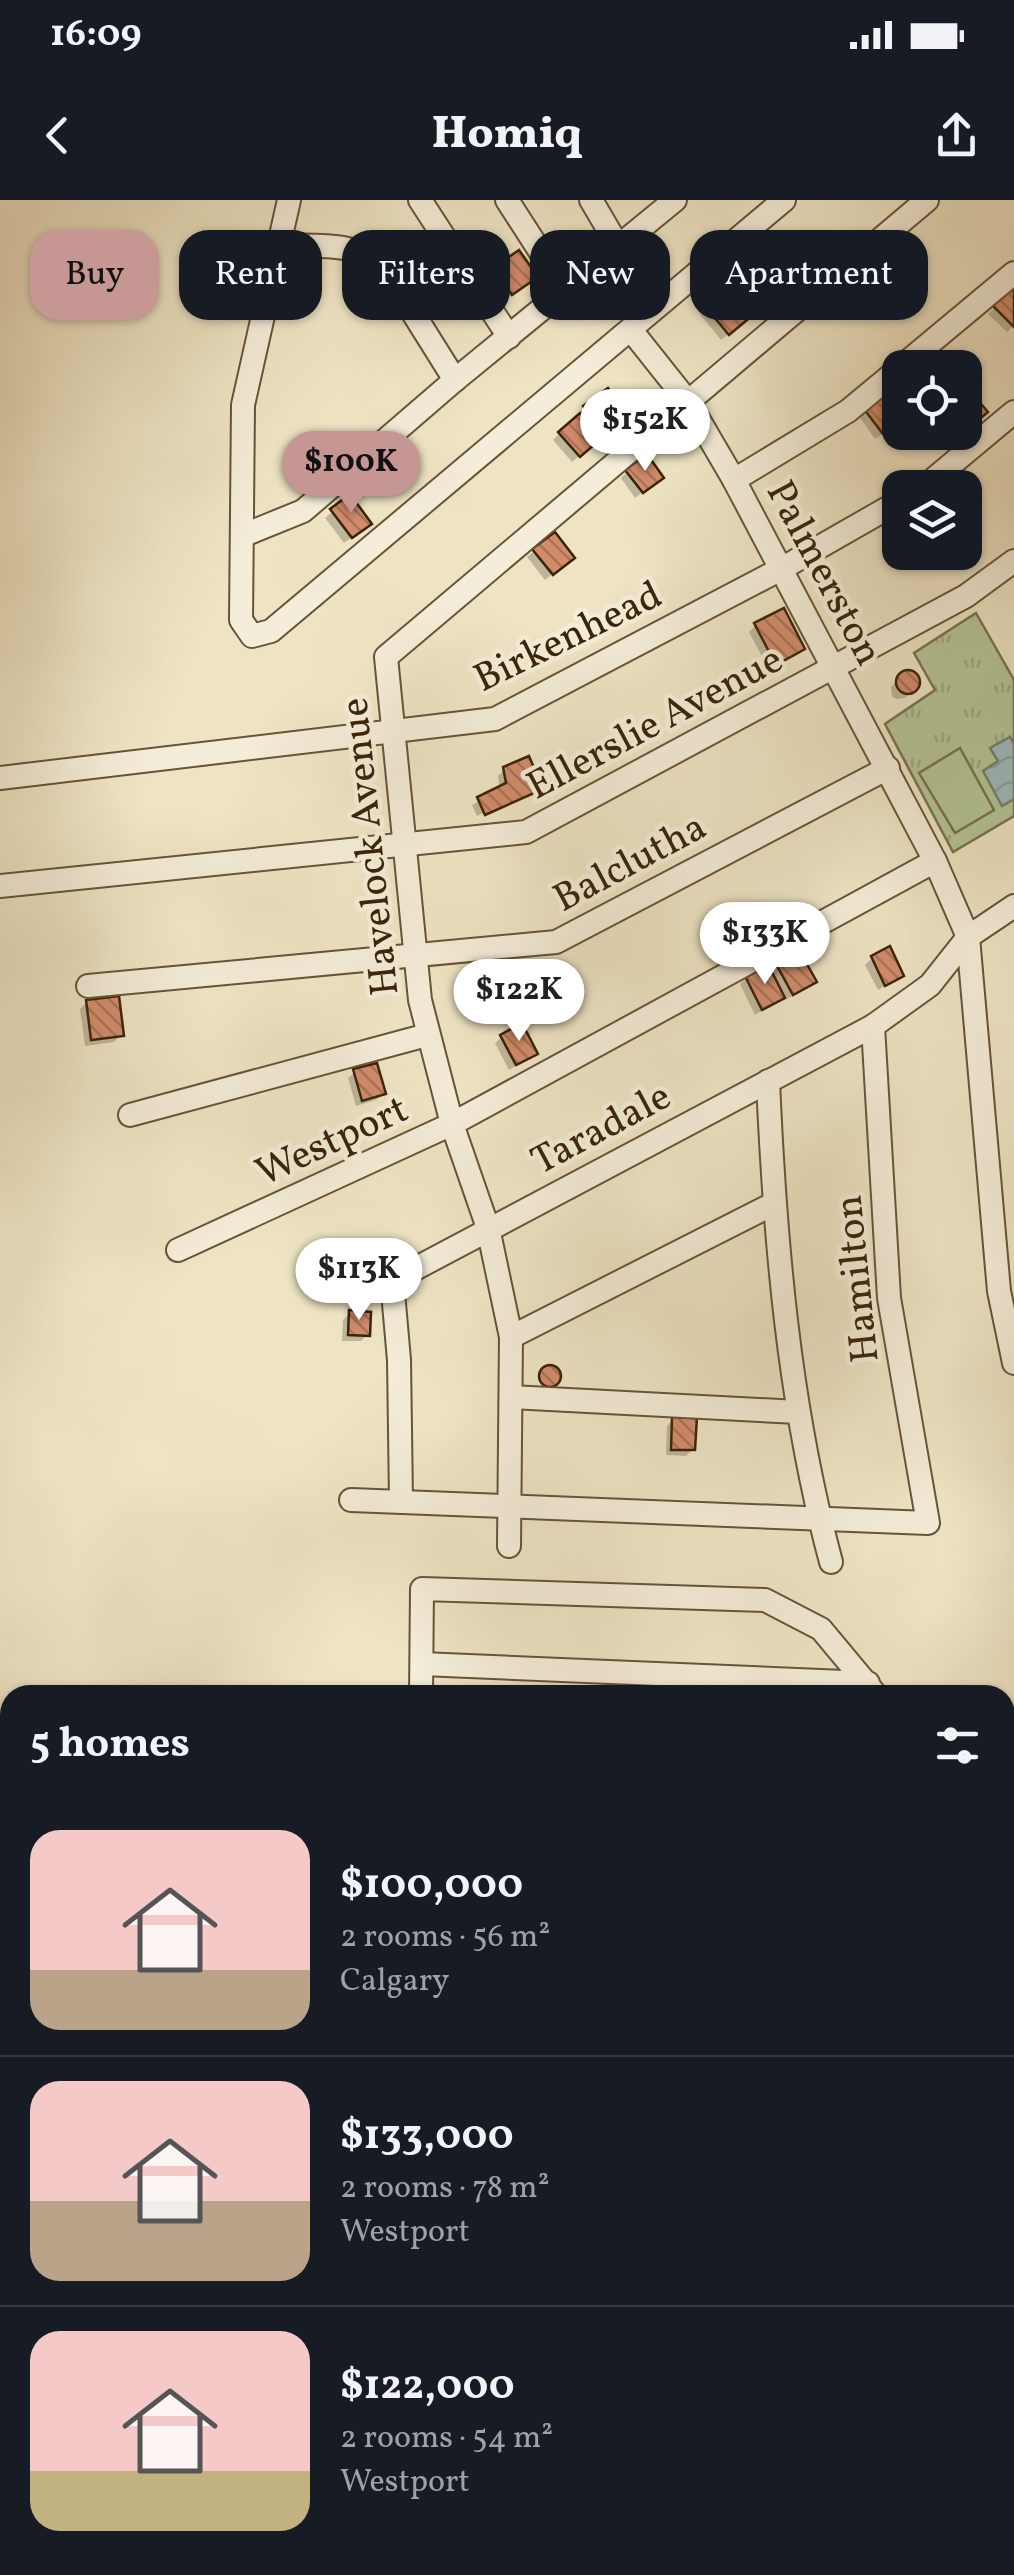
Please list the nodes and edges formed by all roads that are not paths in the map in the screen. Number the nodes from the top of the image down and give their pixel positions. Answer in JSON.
{"nodes":[{"id":1,"x":289,"y":200,"type":"edge"},
{"id":2,"x":420,"y":200,"type":"edge"},
{"id":3,"x":508,"y":200,"type":"edge"},
{"id":4,"x":591,"y":200,"type":"edge"},
{"id":5,"x":784,"y":200,"type":"edge"},
{"id":6,"x":927,"y":200,"type":"edge"},
{"id":7,"x":669,"y":202,"type":"edge"},
{"id":8,"x":282,"y":230,"type":"edge"},
{"id":9,"x":609,"y":230,"type":"edge"},
{"id":10,"x":637,"y":230,"type":"edge"},
{"id":11,"x":530,"y":235,"type":"edge"},
{"id":12,"x":322,"y":247,"type":"edge"},
{"id":13,"x":1014,"y":273,"type":"edge"},
{"id":14,"x":670,"y":295,"type":"edge"},
{"id":15,"x":530,"y":319,"type":"edge"},
{"id":16,"x":262,"y":320,"type":"edge"},
{"id":17,"x":642,"y":320,"type":"edge"},
{"id":18,"x":631,"y":330,"type":"junction"},
{"id":19,"x":508,"y":337,"type":"junction"},
{"id":20,"x":922,"y":350,"type":"edge"},
{"id":21,"x":455,"y":380,"type":"junction"},
{"id":22,"x":882,"y":383,"type":"edge"},
{"id":23,"x":689,"y":403,"type":"junction"},
{"id":24,"x":1014,"y":412,"type":"edge"},
{"id":25,"x":945,"y":470,"type":"edge"},
{"id":26,"x":734,"y":480,"type":"junction"},
{"id":27,"x":882,"y":511,"type":"edge"},
{"id":28,"x":244,"y":535,"type":"junction"},
{"id":29,"x":1014,"y":561,"type":"edge"},
{"id":30,"x":781,"y":568,"type":"junction"},
{"id":31,"x":835,"y":668,"type":"junction"},
{"id":32,"x":393,"y":730,"type":"junction"},
{"id":33,"x":888,"y":768,"type":"junction"},
{"id":34,"x":0,"y":778,"type":"edge"},
{"id":35,"x":406,"y":846,"type":"junction"},
{"id":36,"x":935,"y":861,"type":"junction"},
{"id":37,"x":0,"y":886,"type":"edge"},
{"id":38,"x":1014,"y":906,"type":"edge"},
{"id":39,"x":968,"y":937,"type":"junction"},
{"id":40,"x":416,"y":957,"type":"junction"},
{"id":41,"x":88,"y":986,"type":"dead end"},
{"id":42,"x":873,"y":1026,"type":"junction"},
{"id":43,"x":427,"y":1035,"type":"junction"},
{"id":44,"x":768,"y":1082,"type":"junction"},
{"id":45,"x":130,"y":1115,"type":"dead end"},
{"id":46,"x":452,"y":1124,"type":"junction"},
{"id":47,"x":773,"y":1204,"type":"junction"},
{"id":48,"x":488,"y":1228,"type":"junction"},
{"id":49,"x":178,"y":1250,"type":"dead end"},
{"id":50,"x":511,"y":1337,"type":"junction"},
{"id":51,"x":1014,"y":1363,"type":"edge"},
{"id":52,"x":511,"y":1398,"type":"junction"},
{"id":53,"x":798,"y":1412,"type":"junction"},
{"id":54,"x":351,"y":1500,"type":"dead end"},
{"id":55,"x":401,"y":1502,"type":"junction"},
{"id":56,"x":508,"y":1506,"type":"junction"},
{"id":57,"x":819,"y":1517,"type":"junction"},
{"id":58,"x":510,"y":1546,"type":"dead end"},
{"id":59,"x":830,"y":1562,"type":"dead end"},
{"id":60,"x":422,"y":1664,"type":"junction"},
{"id":61,"x":421,"y":1685,"type":"edge"},
{"id":62,"x":800,"y":1685,"type":"edge"},
{"id":63,"x":869,"y":1685,"type":"edge"}],
"edges":[{"from":1,"to":8,"type":"street"},
{"from":2,"to":19,"type":"street"},
{"from":3,"to":11,"type":"street"},
{"from":4,"to":9,"type":"street"},
{"from":5,"to":14,"type":"street"},
{"from":6,"to":23,"type":"street","name":"Havelock Avenue"},
{"from":7,"to":10,"type":"street"},
{"from":12,"to":21,"type":"street"},
{"from":13,"to":20,"type":"street"},
{"from":15,"to":19,"type":"street"},
{"from":16,"to":28,"type":"street"},
{"from":17,"to":18,"type":"street"},
{"from":18,"to":23,"type":"street","name":"Palmerston"},
{"from":18,"to":28,"type":"street"},
{"from":19,"to":21,"type":"street"},
{"from":21,"to":28,"type":"street"},
{"from":22,"to":26,"type":"street"},
{"from":23,"to":26,"type":"street","name":"Palmerston"},
{"from":23,"to":32,"type":"street","name":"Havelock Avenue"},
{"from":24,"to":25,"type":"street"},
{"from":26,"to":30,"type":"street","name":"Palmerston"},
{"from":27,"to":30,"type":"street","name":"Birkenhead"},
{"from":29,"to":31,"type":"street","name":"Ellerslie Avenue"},
{"from":30,"to":31,"type":"street","name":"Palmerston"},
{"from":30,"to":32,"type":"street","name":"Birkenhead"},
{"from":31,"to":33,"type":"street","name":"Palmerston"},
{"from":31,"to":35,"type":"street","name":"Ellerslie Avenue"},
{"from":32,"to":34,"type":"street","name":"Birkenhead"},
{"from":32,"to":35,"type":"street","name":"Havelock Avenue"},
{"from":33,"to":36,"type":"street","name":"Palmerston"},
{"from":33,"to":40,"type":"street","name":"Balclutha"},
{"from":35,"to":37,"type":"street","name":"Ellerslie Avenue"},
{"from":35,"to":40,"type":"street","name":"Havelock Avenue"},
{"from":36,"to":39,"type":"street","name":"Palmerston"},
{"from":36,"to":46,"type":"street","name":"Westport"},
{"from":38,"to":39,"type":"street","name":"Taradale"},
{"from":39,"to":42,"type":"street","name":"Taradale"},
{"from":39,"to":51,"type":"street","name":"Palmerston"},
{"from":40,"to":41,"type":"street","name":"Balclutha"},
{"from":40,"to":43,"type":"street","name":"Havelock Avenue"},
{"from":42,"to":44,"type":"street","name":"Taradale"},
{"from":42,"to":57,"type":"street","name":"Hamilton"},
{"from":43,"to":45,"type":"street"},
{"from":43,"to":46,"type":"street","name":"Havelock Avenue"},
{"from":44,"to":47,"type":"street"},
{"from":44,"to":48,"type":"street","name":"Taradale"},
{"from":46,"to":48,"type":"street","name":"Havelock Avenue"},
{"from":46,"to":49,"type":"street","name":"Westport"},
{"from":47,"to":50,"type":"street"},
{"from":47,"to":53,"type":"street"},
{"from":48,"to":50,"type":"street","name":"Havelock Avenue"},
{"from":48,"to":55,"type":"street","name":"Taradale"},
{"from":50,"to":52,"type":"street","name":"Havelock Avenue"},
{"from":52,"to":53,"type":"street"},
{"from":52,"to":56,"type":"street","name":"Havelock Avenue"},
{"from":53,"to":57,"type":"street"},
{"from":54,"to":55,"type":"street"},
{"from":55,"to":56,"type":"street"},
{"from":56,"to":57,"type":"street"},
{"from":56,"to":58,"type":"street","name":"Havelock Avenue"},
{"from":57,"to":59,"type":"street"},
{"from":60,"to":61,"type":"street"},
{"from":60,"to":62,"type":"street"},
{"from":60,"to":63,"type":"street"}]}
